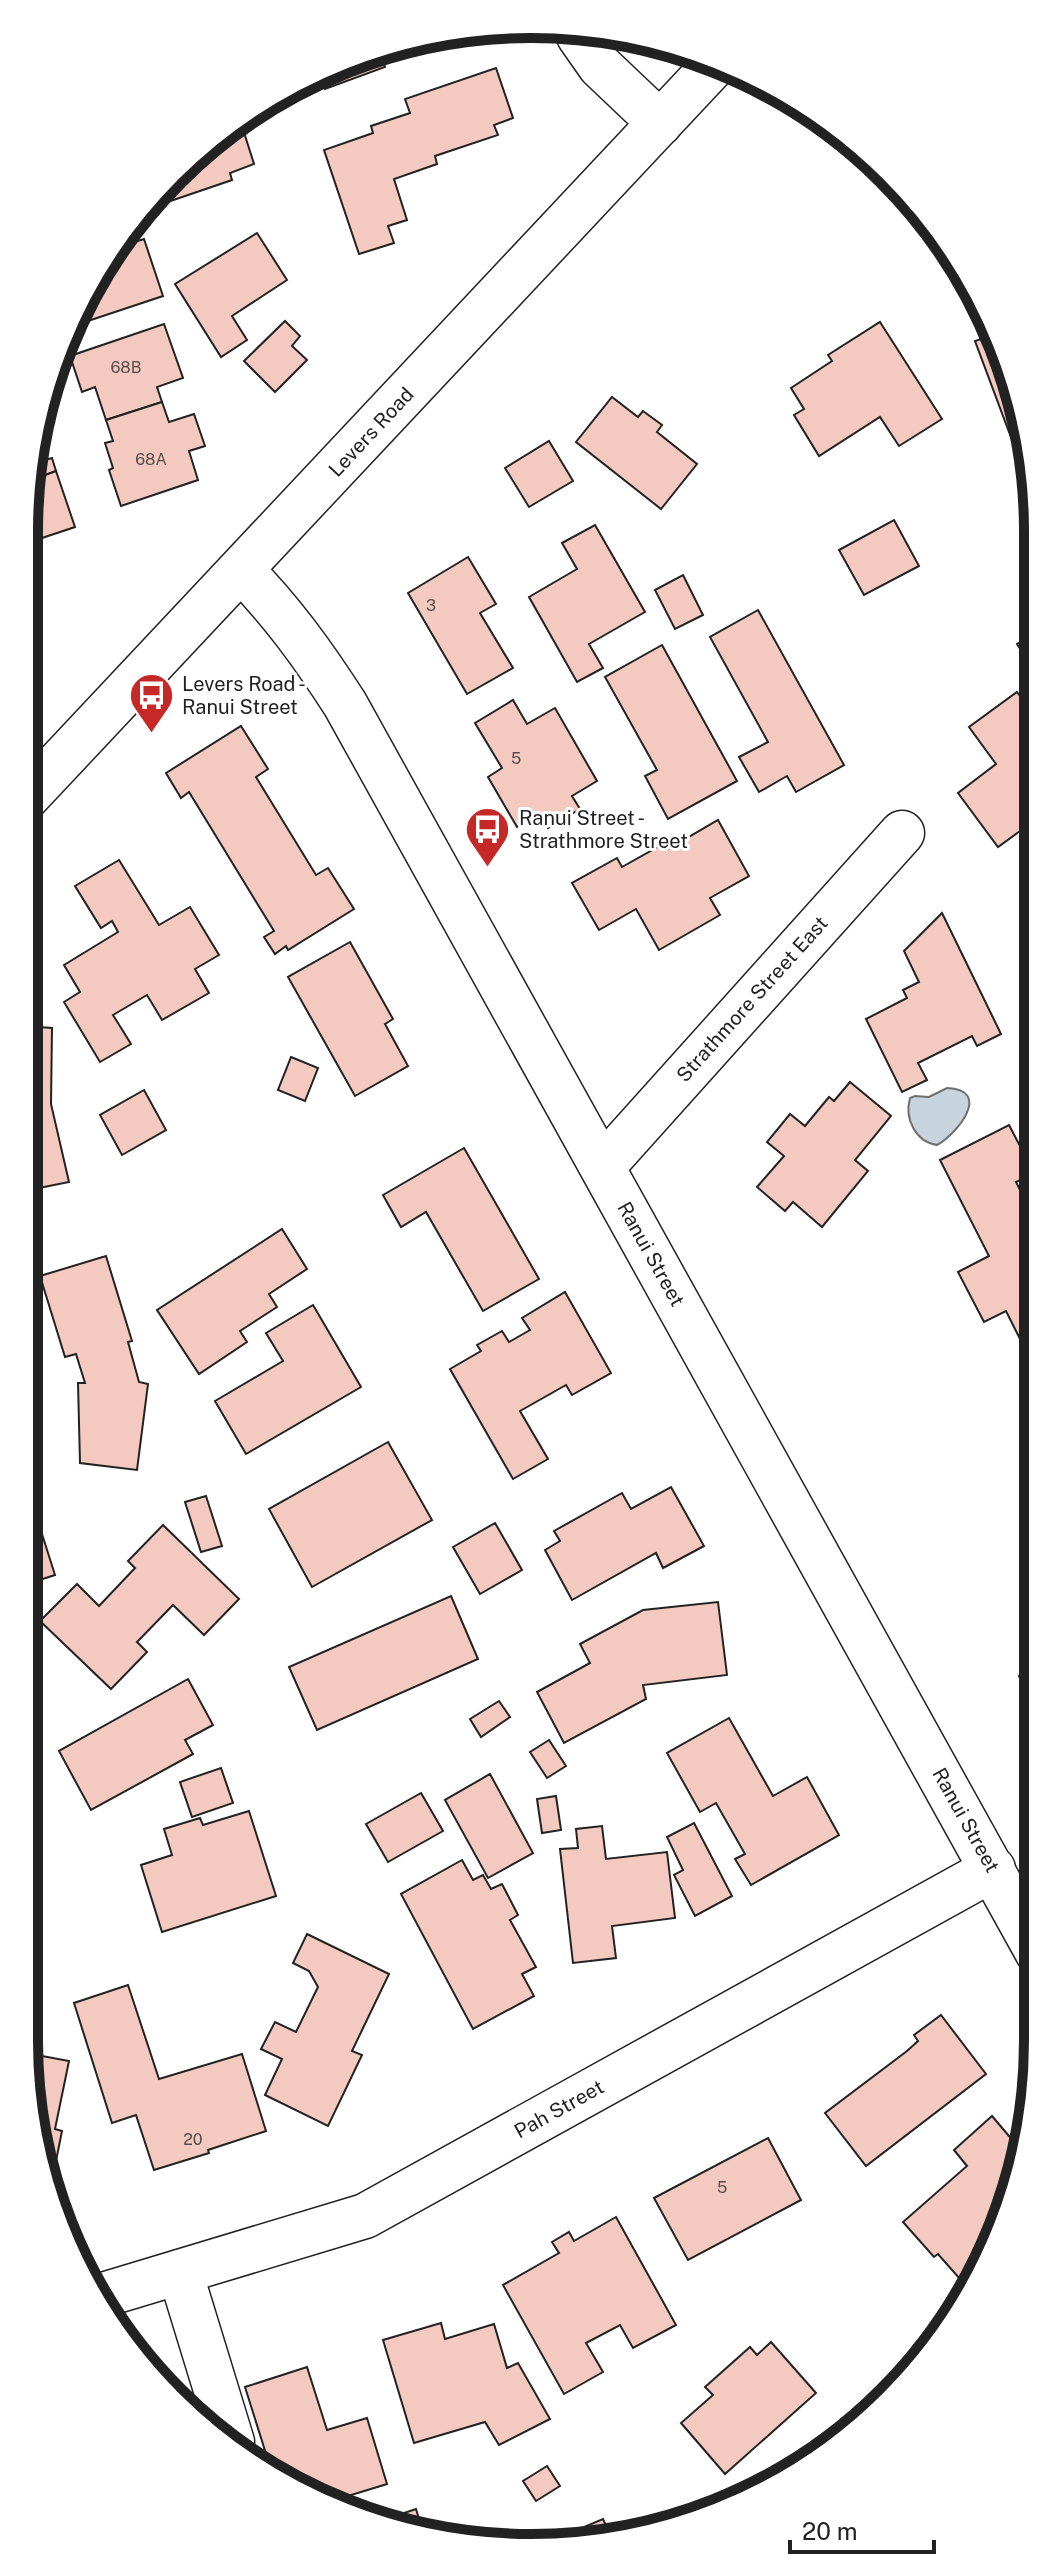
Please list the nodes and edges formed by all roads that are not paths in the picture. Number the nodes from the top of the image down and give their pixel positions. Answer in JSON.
{"nodes":[{"id":1,"x":582,"y":41,"type":"edge"},
{"id":2,"x":708,"y":71,"type":"edge"},
{"id":3,"x":660,"y":123,"type":"junction"},
{"id":4,"x":241,"y":570,"type":"junction"},
{"id":5,"x":38,"y":785,"type":"edge"},
{"id":6,"x":902,"y":833,"type":"dead end"},
{"id":7,"x":603,"y":1166,"type":"junction"},
{"id":8,"x":993,"y":1869,"type":"junction"},
{"id":9,"x":1024,"y":1927,"type":"edge"},
{"id":10,"x":180,"y":2272,"type":"junction"},
{"id":11,"x":108,"y":2294,"type":"edge"},
{"id":12,"x":228,"y":2430,"type":"edge"}],
"edges":[{"from":1,"to":3,"type":"street"},
{"from":2,"to":3,"type":"street","name":"Levers Road"},
{"from":3,"to":4,"type":"street","name":"Levers Road"},
{"from":4,"to":5,"type":"street","name":"Levers Road"},
{"from":4,"to":7,"type":"street","name":"Ranui Street"},
{"from":6,"to":7,"type":"street","name":"Strathmore Street East"},
{"from":7,"to":8,"type":"street","name":"Ranui Street"},
{"from":8,"to":9,"type":"street","name":"Ranui Street"},
{"from":8,"to":10,"type":"street","name":"Pah Street"},
{"from":10,"to":11,"type":"street","name":"Pah Street"},
{"from":10,"to":12,"type":"street"}]}
